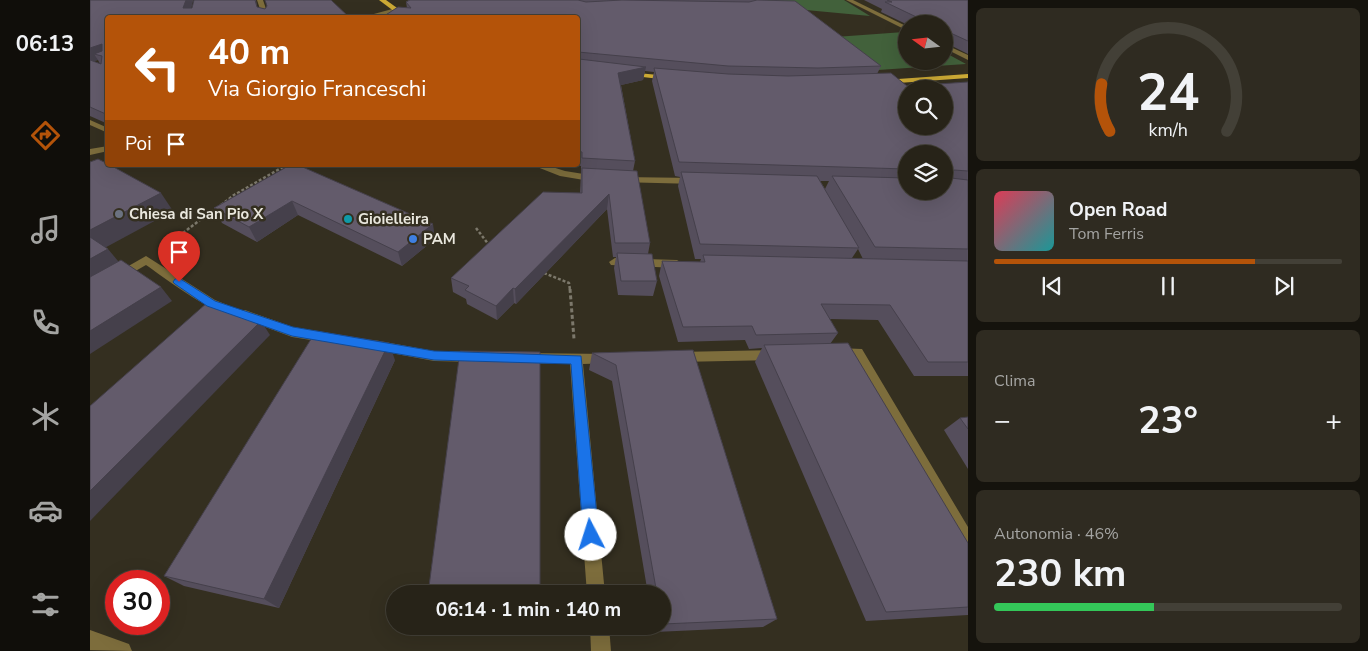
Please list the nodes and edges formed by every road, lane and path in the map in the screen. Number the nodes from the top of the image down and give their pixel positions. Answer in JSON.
{"nodes":[{"id":1,"x":260,"y":0,"type":"edge"},
{"id":2,"x":382,"y":0,"type":"edge"},
{"id":3,"x":849,"y":0,"type":"edge"},
{"id":4,"x":396,"y":10,"type":"junction"},
{"id":5,"x":265,"y":15,"type":"edge"},
{"id":6,"x":375,"y":15,"type":"edge"},
{"id":7,"x":404,"y":15,"type":"edge"},
{"id":8,"x":898,"y":24,"type":"edge"},
{"id":9,"x":953,"y":50,"type":"edge"},
{"id":10,"x":968,"y":58,"type":"edge"},
{"id":11,"x":620,"y":74,"type":"edge"},
{"id":12,"x":968,"y":76,"type":"edge"},
{"id":13,"x":674,"y":78,"type":"edge"},
{"id":14,"x":880,"y":82,"type":"edge"},
{"id":15,"x":90,"y":122,"type":"edge"},
{"id":16,"x":105,"y":129,"type":"edge"},
{"id":17,"x":105,"y":149,"type":"edge"},
{"id":18,"x":90,"y":152,"type":"edge"},
{"id":19,"x":283,"y":167,"type":"edge"},
{"id":20,"x":543,"y":167,"type":"edge"},
{"id":21,"x":711,"y":182,"type":"edge"},
{"id":22,"x":476,"y":228,"type":"dead end"},
{"id":23,"x":490,"y":246,"type":"edge"},
{"id":24,"x":146,"y":260,"type":"junction"},
{"id":25,"x":615,"y":262,"type":"edge"},
{"id":26,"x":693,"y":264,"type":"edge"},
{"id":27,"x":544,"y":273,"type":"edge"},
{"id":28,"x":90,"y":293,"type":"edge"},
{"id":29,"x":341,"y":339,"type":"edge"},
{"id":30,"x":359,"y":343,"type":"edge"},
{"id":31,"x":828,"y":353,"type":"edge"},
{"id":32,"x":789,"y":354,"type":"edge"},
{"id":33,"x":491,"y":357,"type":"edge"},
{"id":34,"x":664,"y":357,"type":"edge"},
{"id":35,"x":510,"y":358,"type":"edge"},
{"id":36,"x":625,"y":358,"type":"edge"},
{"id":37,"x":576,"y":360,"type":"junction"},
{"id":38,"x":968,"y":543,"type":"edge"},
{"id":39,"x":595,"y":585,"type":"edge"},
{"id":40,"x":600,"y":635,"type":"edge"},
{"id":41,"x":90,"y":640,"type":"edge"},
{"id":42,"x":122,"y":651,"type":"edge"},
{"id":43,"x":601,"y":651,"type":"edge"}],
"edges":[{"from":1,"to":5,"type":"street"},
{"from":2,"to":4,"type":"main road"},
{"from":3,"to":8,"type":"street"},
{"from":4,"to":6,"type":"street"},
{"from":4,"to":7,"type":"main road"},
{"from":9,"to":10,"type":"street"},
{"from":11,"to":13,"type":"main road"},
{"from":12,"to":14,"type":"main road"},
{"from":15,"to":16,"type":"street"},
{"from":17,"to":18,"type":"street"},
{"from":19,"to":24,"type":"path"},
{"from":20,"to":21,"type":"street"},
{"from":22,"to":23,"type":"path"},
{"from":24,"to":28,"type":"street"},
{"from":24,"to":29,"type":"street"},
{"from":25,"to":26,"type":"street"},
{"from":27,"to":37,"type":"path"},
{"from":30,"to":33,"type":"street"},
{"from":31,"to":38,"type":"street"},
{"from":32,"to":34,"type":"street"},
{"from":35,"to":37,"type":"street"},
{"from":36,"to":37,"type":"street"},
{"from":37,"to":39,"type":"street"},
{"from":40,"to":43,"type":"street"},
{"from":41,"to":42,"type":"street"}]}
